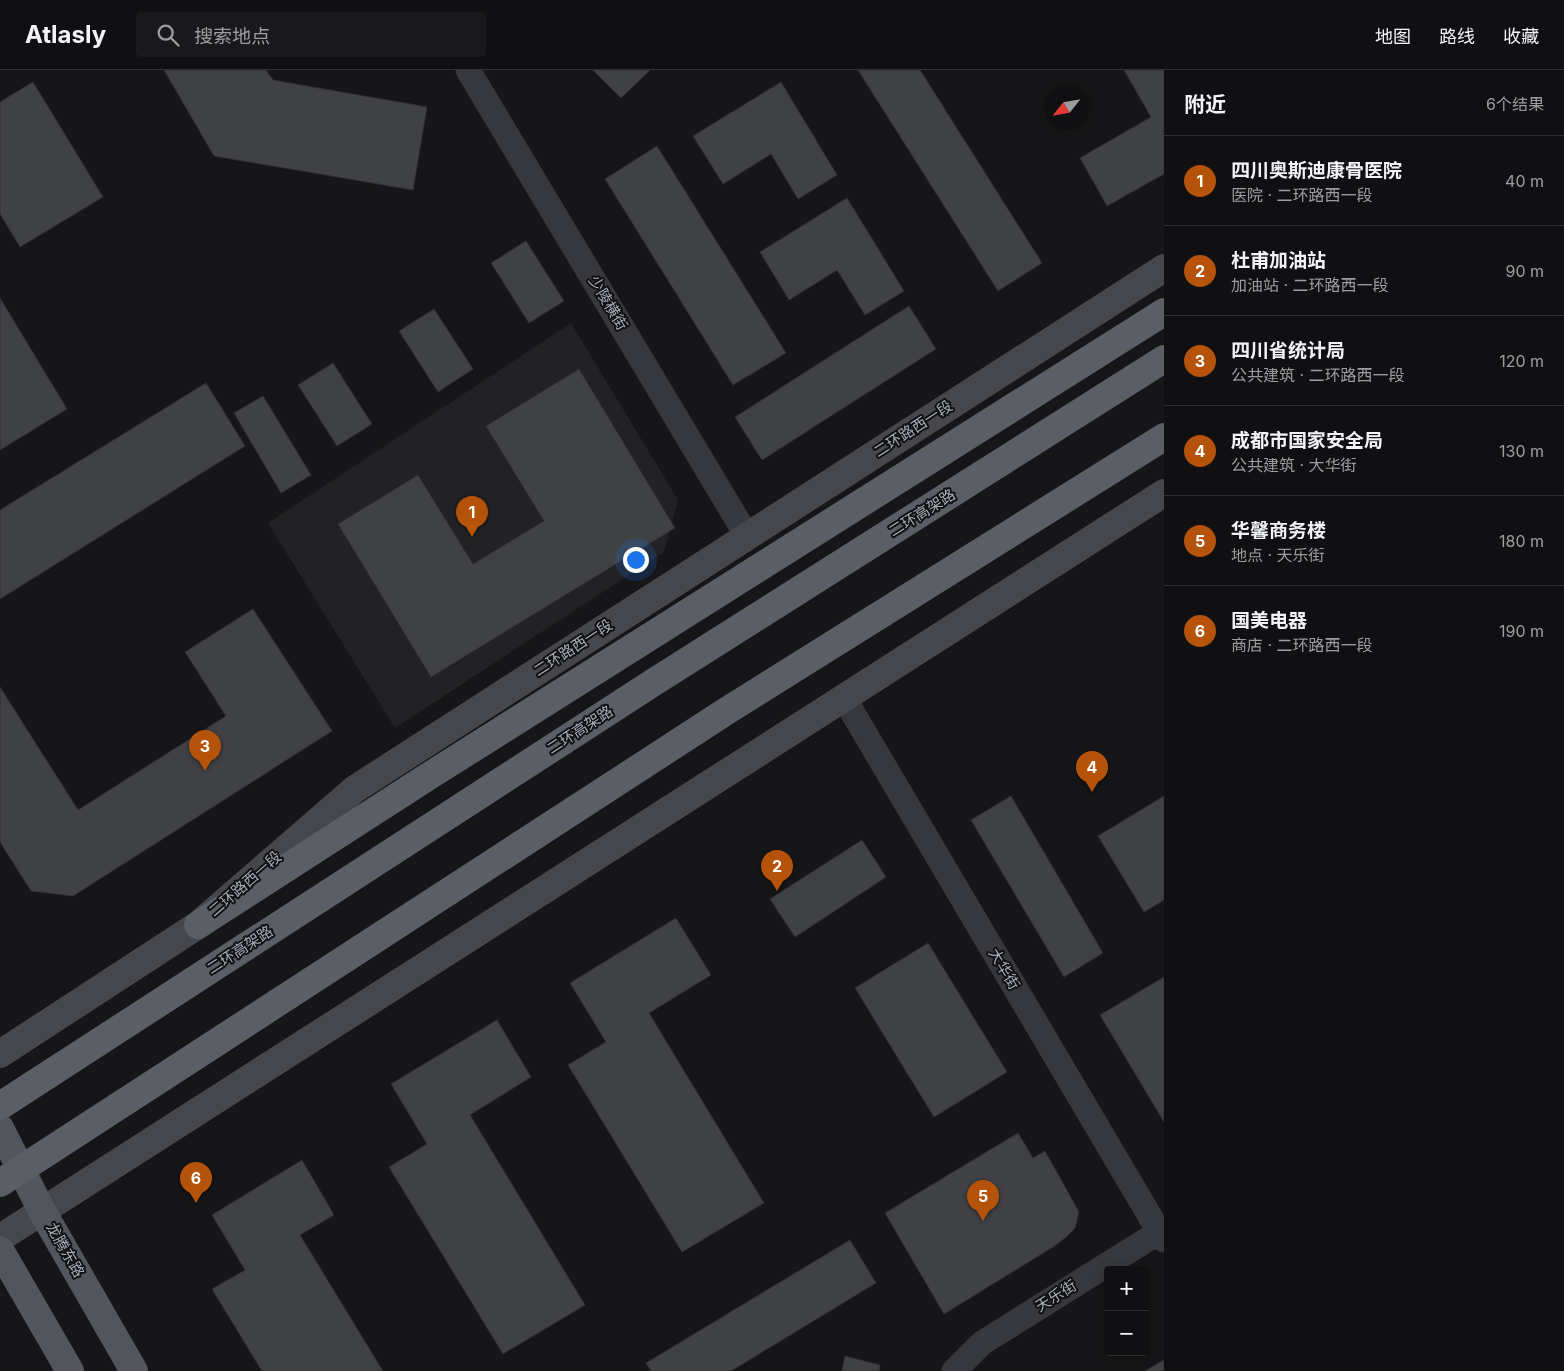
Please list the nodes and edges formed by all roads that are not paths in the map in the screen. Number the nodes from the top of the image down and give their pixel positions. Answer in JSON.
{"nodes":[{"id":1,"x":468,"y":70,"type":"edge"},
{"id":2,"x":1164,"y":268,"type":"edge"},
{"id":3,"x":1164,"y":312,"type":"edge"},
{"id":4,"x":1164,"y":359,"type":"edge"},
{"id":5,"x":1164,"y":437,"type":"edge"},
{"id":6,"x":1164,"y":494,"type":"edge"},
{"id":7,"x":747,"y":536,"type":"junction"},
{"id":8,"x":844,"y":698,"type":"junction"},
{"id":9,"x":198,"y":925,"type":"junction"},
{"id":10,"x":0,"y":1054,"type":"edge"},
{"id":11,"x":0,"y":1106,"type":"edge"},
{"id":12,"x":0,"y":1128,"type":"edge"},
{"id":13,"x":0,"y":1183,"type":"edge"},
{"id":14,"x":42,"y":1210,"type":"junction"},
{"id":15,"x":1162,"y":1234,"type":"edge"},
{"id":16,"x":0,"y":1238,"type":"edge"},
{"id":17,"x":0,"y":1250,"type":"edge"},
{"id":18,"x":70,"y":1371,"type":"edge"},
{"id":19,"x":134,"y":1371,"type":"edge"},
{"id":20,"x":954,"y":1371,"type":"edge"}],
"edges":[{"from":1,"to":7,"type":"street","name":"少陵横街"},
{"from":2,"to":7,"type":"main road","name":"二环路西一段"},
{"from":3,"to":9,"type":"highway"},
{"from":4,"to":11,"type":"highway","name":"二环高架路"},
{"from":5,"to":13,"type":"highway","bridge":true},
{"from":6,"to":8,"type":"main road"},
{"from":7,"to":9,"type":"main road","name":"二环路西一段"},
{"from":8,"to":14,"type":"main road"},
{"from":8,"to":15,"type":"street","name":"大华街"},
{"from":9,"to":10,"type":"main road","name":"二环路西一段"},
{"from":12,"to":14,"type":"main road","name":"龙腾东路"},
{"from":14,"to":16,"type":"main road"},
{"from":14,"to":19,"type":"main road","name":"龙腾东路"},
{"from":15,"to":20,"type":"street","name":"天乐街"},
{"from":17,"to":18,"type":"main road"}]}
